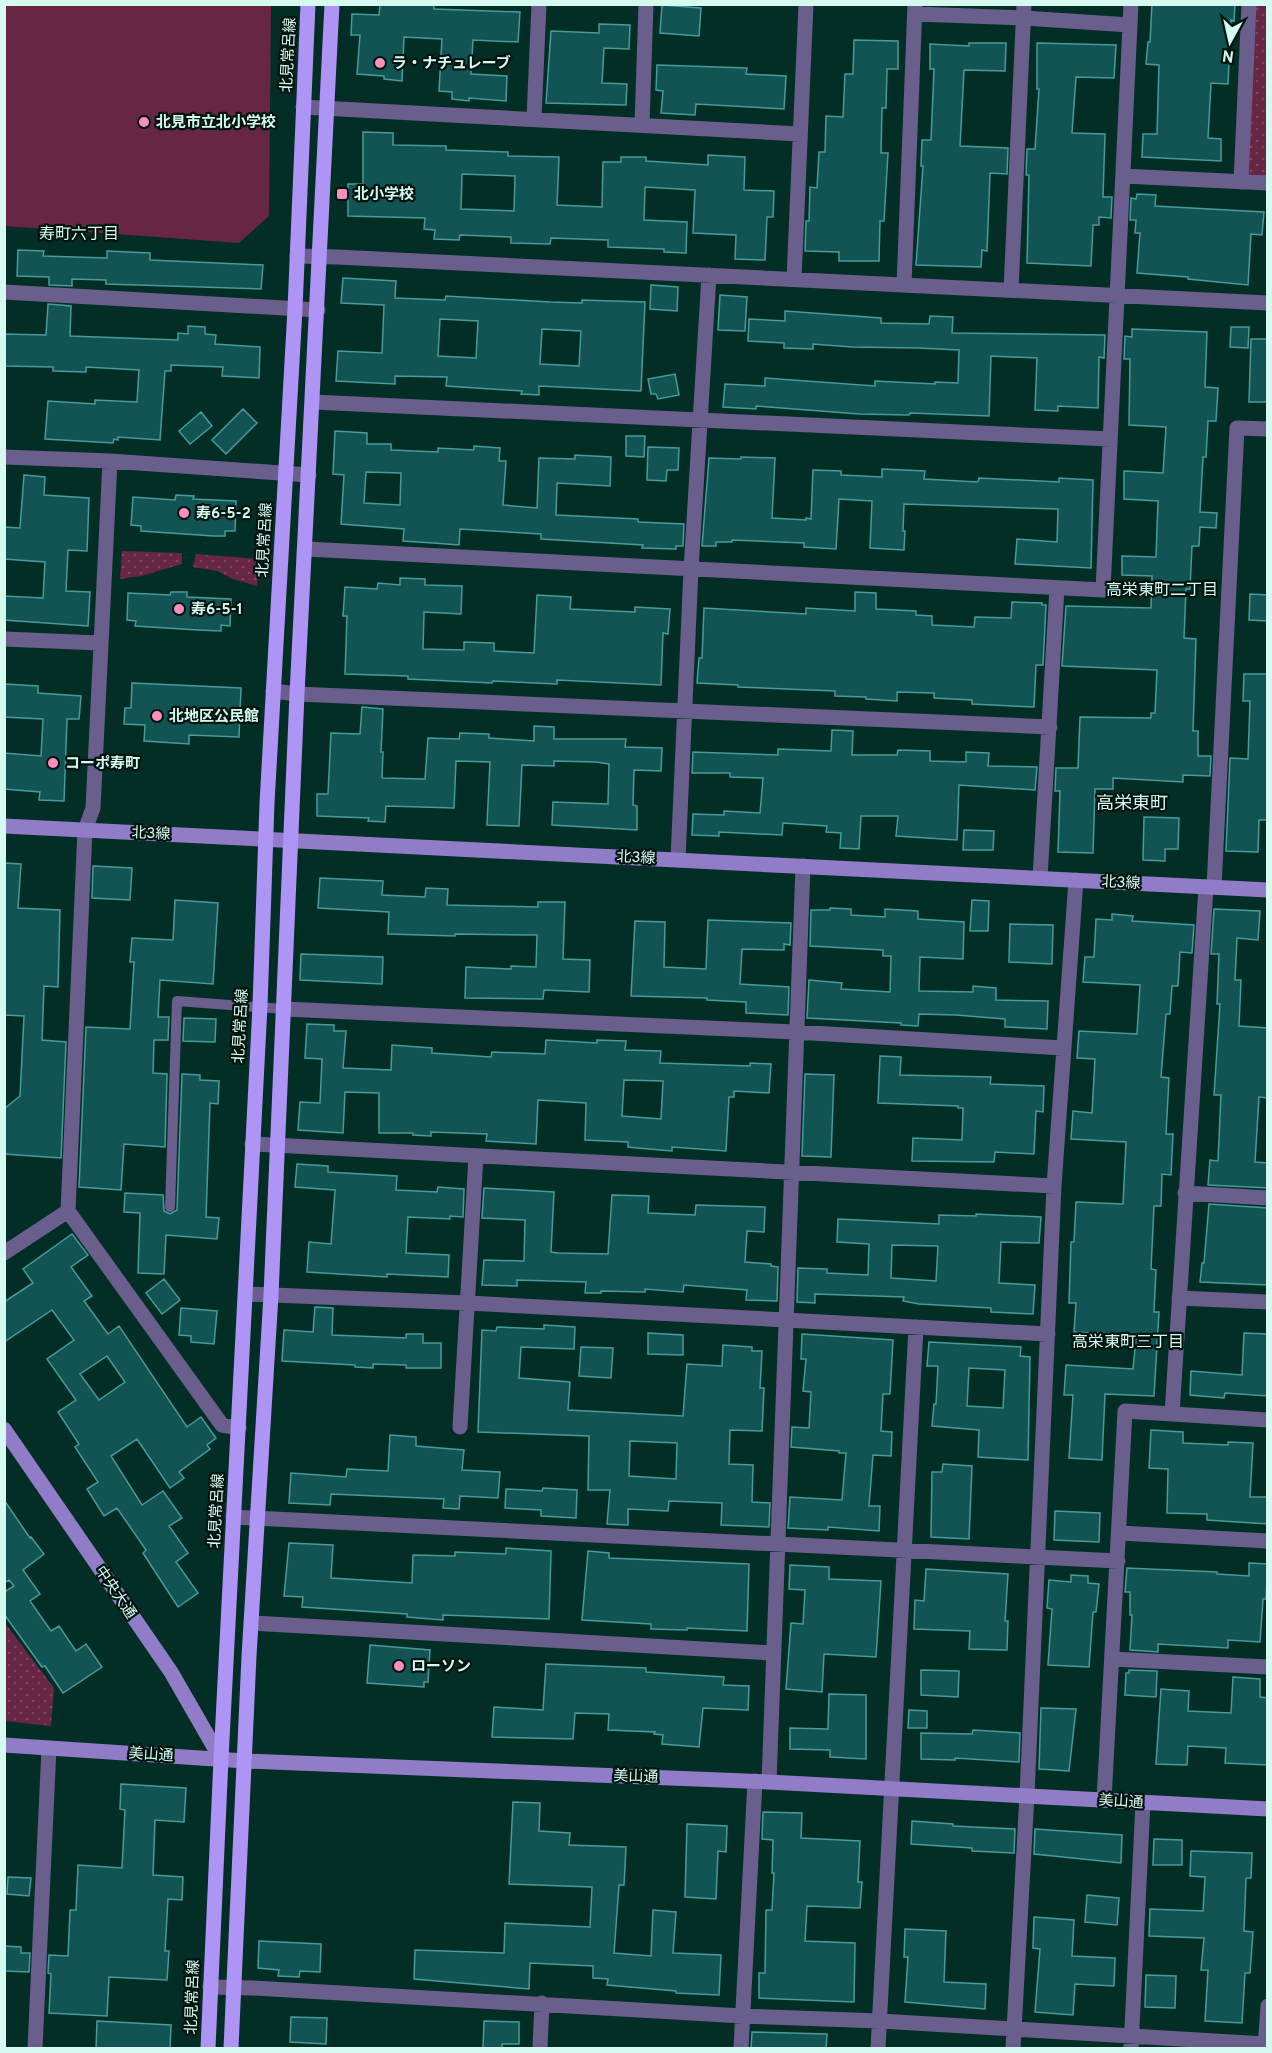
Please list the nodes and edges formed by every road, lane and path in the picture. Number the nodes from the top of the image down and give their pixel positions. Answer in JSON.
{"nodes":[{"id":1,"x":308,"y":4,"type":"edge"},
{"id":2,"x":332,"y":4,"type":"edge"},
{"id":3,"x":539,"y":4,"type":"edge"},
{"id":4,"x":646,"y":4,"type":"edge"},
{"id":5,"x":806,"y":4,"type":"edge"},
{"id":6,"x":1131,"y":4,"type":"edge"},
{"id":7,"x":1249,"y":4,"type":"edge"},
{"id":8,"x":915,"y":9,"type":"edge"},
{"id":9,"x":1024,"y":11,"type":"edge"},
{"id":10,"x":1130,"y":25,"type":"junction"},
{"id":11,"x":303,"y":107,"type":"junction"},
{"id":12,"x":327,"y":109,"type":"junction"},
{"id":13,"x":534,"y":118,"type":"junction"},
{"id":14,"x":642,"y":126,"type":"junction"},
{"id":15,"x":800,"y":134,"type":"junction"},
{"id":16,"x":1123,"y":176,"type":"junction"},
{"id":17,"x":1241,"y":182,"type":"junction"},
{"id":18,"x":1268,"y":183,"type":"edge"},
{"id":19,"x":297,"y":256,"type":"junction"},
{"id":20,"x":320,"y":256,"type":"junction"},
{"id":21,"x":709,"y":275,"type":"junction"},
{"id":22,"x":795,"y":279,"type":"junction"},
{"id":23,"x":904,"y":285,"type":"junction"},
{"id":24,"x":1011,"y":290,"type":"junction"},
{"id":25,"x":4,"y":292,"type":"edge"},
{"id":26,"x":1117,"y":295,"type":"junction"},
{"id":27,"x":1268,"y":303,"type":"edge"},
{"id":28,"x":296,"y":309,"type":"junction"},
{"id":29,"x":318,"y":310,"type":"junction"},
{"id":30,"x":313,"y":402,"type":"junction"},
{"id":31,"x":699,"y":421,"type":"junction"},
{"id":32,"x":1268,"y":429,"type":"edge"},
{"id":33,"x":1110,"y":440,"type":"junction"},
{"id":34,"x":4,"y":457,"type":"edge"},
{"id":35,"x":110,"y":461,"type":"junction"},
{"id":36,"x":286,"y":473,"type":"junction"},
{"id":37,"x":309,"y":475,"type":"junction"},
{"id":38,"x":306,"y":549,"type":"junction"},
{"id":39,"x":691,"y":570,"type":"junction"},
{"id":40,"x":1057,"y":588,"type":"junction"},
{"id":41,"x":4,"y":639,"type":"edge"},
{"id":42,"x":100,"y":643,"type":"junction"},
{"id":43,"x":273,"y":691,"type":"junction"},
{"id":44,"x":297,"y":694,"type":"junction"},
{"id":45,"x":685,"y":710,"type":"junction"},
{"id":46,"x":1050,"y":727,"type":"junction"},
{"id":47,"x":4,"y":826,"type":"edge"},
{"id":48,"x":85,"y":830,"type":"junction"},
{"id":49,"x":266,"y":840,"type":"junction"},
{"id":50,"x":291,"y":842,"type":"junction"},
{"id":51,"x":678,"y":859,"type":"junction"},
{"id":52,"x":803,"y":866,"type":"junction"},
{"id":53,"x":1040,"y":878,"type":"junction"},
{"id":54,"x":1076,"y":880,"type":"junction"},
{"id":55,"x":1210,"y":887,"type":"junction"},
{"id":56,"x":1268,"y":890,"type":"edge"},
{"id":57,"x":260,"y":1006,"type":"junction"},
{"id":58,"x":284,"y":1009,"type":"junction"},
{"id":59,"x":795,"y":1032,"type":"junction"},
{"id":60,"x":1063,"y":1048,"type":"junction"},
{"id":61,"x":252,"y":1144,"type":"junction"},
{"id":62,"x":278,"y":1146,"type":"junction"},
{"id":63,"x":476,"y":1156,"type":"junction"},
{"id":64,"x":792,"y":1174,"type":"junction"},
{"id":65,"x":1054,"y":1186,"type":"junction"},
{"id":66,"x":1185,"y":1193,"type":"junction"},
{"id":67,"x":1268,"y":1198,"type":"edge"},
{"id":68,"x":170,"y":1207,"type":"dead end"},
{"id":69,"x":68,"y":1211,"type":"junction"},
{"id":70,"x":4,"y":1253,"type":"edge"},
{"id":71,"x":246,"y":1294,"type":"junction"},
{"id":72,"x":271,"y":1295,"type":"junction"},
{"id":73,"x":1179,"y":1298,"type":"junction"},
{"id":74,"x":1268,"y":1302,"type":"edge"},
{"id":75,"x":468,"y":1303,"type":"junction"},
{"id":76,"x":786,"y":1320,"type":"junction"},
{"id":77,"x":916,"y":1327,"type":"junction"},
{"id":78,"x":1048,"y":1334,"type":"junction"},
{"id":79,"x":1172,"y":1414,"type":"junction"},
{"id":80,"x":1268,"y":1419,"type":"edge"},
{"id":81,"x":460,"y":1427,"type":"dead end"},
{"id":82,"x":239,"y":1428,"type":"junction"},
{"id":83,"x":4,"y":1429,"type":"edge"},
{"id":84,"x":233,"y":1516,"type":"junction"},
{"id":85,"x":258,"y":1518,"type":"junction"},
{"id":86,"x":1119,"y":1533,"type":"junction"},
{"id":87,"x":1268,"y":1541,"type":"edge"},
{"id":88,"x":777,"y":1545,"type":"junction"},
{"id":89,"x":904,"y":1552,"type":"junction"},
{"id":90,"x":1038,"y":1558,"type":"junction"},
{"id":91,"x":1118,"y":1561,"type":"junction"},
{"id":92,"x":252,"y":1623,"type":"junction"},
{"id":93,"x":772,"y":1653,"type":"junction"},
{"id":94,"x":1112,"y":1659,"type":"junction"},
{"id":95,"x":1268,"y":1667,"type":"edge"},
{"id":96,"x":4,"y":1745,"type":"edge"},
{"id":97,"x":49,"y":1748,"type":"junction"},
{"id":98,"x":221,"y":1759,"type":"junction"},
{"id":99,"x":245,"y":1761,"type":"junction"},
{"id":100,"x":762,"y":1782,"type":"junction"},
{"id":101,"x":893,"y":1788,"type":"junction"},
{"id":102,"x":1027,"y":1795,"type":"junction"},
{"id":103,"x":1104,"y":1800,"type":"junction"},
{"id":104,"x":1143,"y":1802,"type":"junction"},
{"id":105,"x":1268,"y":1809,"type":"edge"},
{"id":106,"x":210,"y":1988,"type":"junction"},
{"id":107,"x":234,"y":1989,"type":"junction"},
{"id":108,"x":542,"y":2003,"type":"junction"},
{"id":109,"x":1268,"y":2006,"type":"edge"},
{"id":110,"x":743,"y":2016,"type":"junction"},
{"id":111,"x":880,"y":2021,"type":"junction"},
{"id":112,"x":1014,"y":2029,"type":"junction"},
{"id":113,"x":1131,"y":2043,"type":"edge"},
{"id":114,"x":1265,"y":2046,"type":"edge"},
{"id":115,"x":35,"y":2049,"type":"edge"},
{"id":116,"x":208,"y":2049,"type":"edge"},
{"id":117,"x":231,"y":2049,"type":"edge"},
{"id":118,"x":540,"y":2049,"type":"edge"},
{"id":119,"x":741,"y":2049,"type":"edge"},
{"id":120,"x":878,"y":2049,"type":"edge"},
{"id":121,"x":1013,"y":2049,"type":"edge"}],
"edges":[{"from":1,"to":11,"type":"main road","name":"北見常呂線"},
{"from":2,"to":12,"type":"main road"},
{"from":3,"to":13,"type":"street"},
{"from":4,"to":14,"type":"street"},
{"from":5,"to":15,"type":"street"},
{"from":6,"to":10,"type":"street"},
{"from":7,"to":17,"type":"street"},
{"from":8,"to":9,"type":"street"},
{"from":8,"to":23,"type":"street"},
{"from":9,"to":10,"type":"street"},
{"from":9,"to":24,"type":"street"},
{"from":10,"to":16,"type":"street"},
{"from":11,"to":12,"type":"street"},
{"from":11,"to":19,"type":"main road","name":"北見常呂線"},
{"from":12,"to":13,"type":"street"},
{"from":12,"to":20,"type":"main road"},
{"from":13,"to":14,"type":"street"},
{"from":14,"to":15,"type":"street"},
{"from":15,"to":22,"type":"street"},
{"from":16,"to":17,"type":"street"},
{"from":16,"to":26,"type":"street"},
{"from":17,"to":18,"type":"street"},
{"from":19,"to":20,"type":"street"},
{"from":19,"to":28,"type":"main road","name":"北見常呂線"},
{"from":20,"to":21,"type":"street"},
{"from":20,"to":29,"type":"main road"},
{"from":21,"to":22,"type":"street"},
{"from":21,"to":31,"type":"street"},
{"from":22,"to":23,"type":"street"},
{"from":23,"to":24,"type":"street"},
{"from":24,"to":26,"type":"street"},
{"from":25,"to":28,"type":"street"},
{"from":26,"to":27,"type":"street"},
{"from":26,"to":33,"type":"street"},
{"from":28,"to":29,"type":"street"},
{"from":28,"to":36,"type":"main road","name":"北見常呂線"},
{"from":29,"to":30,"type":"main road"},
{"from":30,"to":31,"type":"street"},
{"from":30,"to":37,"type":"main road"},
{"from":31,"to":33,"type":"street"},
{"from":31,"to":39,"type":"street"},
{"from":32,"to":55,"type":"street"},
{"from":33,"to":40,"type":"street"},
{"from":34,"to":35,"type":"street"},
{"from":35,"to":36,"type":"street"},
{"from":35,"to":42,"type":"street"},
{"from":36,"to":37,"type":"street"},
{"from":36,"to":43,"type":"main road","name":"北見常呂線"},
{"from":37,"to":38,"type":"main road"},
{"from":38,"to":39,"type":"street"},
{"from":38,"to":44,"type":"main road"},
{"from":39,"to":40,"type":"street"},
{"from":39,"to":45,"type":"street"},
{"from":40,"to":46,"type":"street"},
{"from":41,"to":42,"type":"street"},
{"from":42,"to":48,"type":"street"},
{"from":43,"to":44,"type":"street"},
{"from":43,"to":49,"type":"main road","name":"北見常呂線"},
{"from":44,"to":45,"type":"street"},
{"from":44,"to":50,"type":"main road"},
{"from":45,"to":46,"type":"street"},
{"from":45,"to":51,"type":"street"},
{"from":46,"to":53,"type":"street"},
{"from":47,"to":48,"type":"street","name":"北3線"},
{"from":48,"to":49,"type":"street","name":"北3線"},
{"from":48,"to":69,"type":"street"},
{"from":49,"to":50,"type":"street","name":"北3線"},
{"from":49,"to":57,"type":"main road","name":"北見常呂線"},
{"from":50,"to":51,"type":"street","name":"北3線"},
{"from":50,"to":58,"type":"main road"},
{"from":51,"to":52,"type":"street","name":"北3線"},
{"from":52,"to":53,"type":"street","name":"北3線"},
{"from":52,"to":59,"type":"street"},
{"from":53,"to":54,"type":"street","name":"北3線"},
{"from":54,"to":55,"type":"street","name":"北3線"},
{"from":54,"to":60,"type":"street"},
{"from":55,"to":56,"type":"street","name":"北3線"},
{"from":55,"to":66,"type":"street"},
{"from":57,"to":58,"type":"lane"},
{"from":57,"to":61,"type":"main road","name":"北見常呂線"},
{"from":57,"to":68,"type":"lane"},
{"from":58,"to":59,"type":"street"},
{"from":58,"to":62,"type":"main road"},
{"from":59,"to":60,"type":"street"},
{"from":59,"to":64,"type":"street"},
{"from":60,"to":65,"type":"street"},
{"from":61,"to":62,"type":"street"},
{"from":61,"to":71,"type":"main road","name":"北見常呂線"},
{"from":62,"to":63,"type":"street"},
{"from":62,"to":72,"type":"main road"},
{"from":63,"to":64,"type":"street"},
{"from":63,"to":75,"type":"street"},
{"from":64,"to":65,"type":"street"},
{"from":64,"to":76,"type":"street"},
{"from":65,"to":78,"type":"street"},
{"from":66,"to":67,"type":"street"},
{"from":66,"to":73,"type":"street"},
{"from":69,"to":70,"type":"street"},
{"from":69,"to":82,"type":"street"},
{"from":71,"to":72,"type":"street"},
{"from":71,"to":82,"type":"main road","name":"北見常呂線"},
{"from":72,"to":75,"type":"street"},
{"from":72,"to":85,"type":"main road"},
{"from":73,"to":74,"type":"street"},
{"from":73,"to":79,"type":"street"},
{"from":75,"to":76,"type":"street"},
{"from":75,"to":81,"type":"street"},
{"from":76,"to":77,"type":"street"},
{"from":76,"to":88,"type":"street"},
{"from":77,"to":78,"type":"street"},
{"from":77,"to":89,"type":"street"},
{"from":78,"to":90,"type":"street"},
{"from":79,"to":80,"type":"street"},
{"from":79,"to":86,"type":"street"},
{"from":82,"to":84,"type":"main road","name":"北見常呂線"},
{"from":83,"to":98,"type":"street","name":"中央大通"},
{"from":84,"to":85,"type":"street"},
{"from":84,"to":98,"type":"main road","name":"北見常呂線"},
{"from":85,"to":88,"type":"street"},
{"from":85,"to":92,"type":"main road"},
{"from":86,"to":87,"type":"street"},
{"from":86,"to":91,"type":"street"},
{"from":88,"to":89,"type":"street"},
{"from":88,"to":93,"type":"street"},
{"from":89,"to":90,"type":"street"},
{"from":89,"to":101,"type":"street"},
{"from":90,"to":91,"type":"street"},
{"from":90,"to":102,"type":"street"},
{"from":91,"to":94,"type":"street"},
{"from":92,"to":93,"type":"street"},
{"from":92,"to":99,"type":"main road"},
{"from":93,"to":100,"type":"street"},
{"from":94,"to":95,"type":"street"},
{"from":94,"to":103,"type":"street"},
{"from":96,"to":97,"type":"street","name":"美山通"},
{"from":97,"to":98,"type":"street","name":"美山通"},
{"from":97,"to":115,"type":"street"},
{"from":98,"to":99,"type":"street","name":"美山通"},
{"from":98,"to":106,"type":"main road","name":"北見常呂線"},
{"from":99,"to":100,"type":"street","name":"美山通"},
{"from":99,"to":107,"type":"main road"},
{"from":100,"to":101,"type":"street","name":"美山通"},
{"from":100,"to":110,"type":"street"},
{"from":101,"to":102,"type":"street","name":"美山通"},
{"from":101,"to":111,"type":"street"},
{"from":102,"to":103,"type":"street","name":"美山通"},
{"from":102,"to":112,"type":"street"},
{"from":103,"to":104,"type":"street","name":"美山通"},
{"from":104,"to":105,"type":"street","name":"美山通"},
{"from":104,"to":113,"type":"street"},
{"from":106,"to":107,"type":"street"},
{"from":106,"to":116,"type":"main road","name":"北見常呂線"},
{"from":107,"to":108,"type":"street"},
{"from":107,"to":117,"type":"main road"},
{"from":108,"to":110,"type":"street"},
{"from":108,"to":118,"type":"street"},
{"from":109,"to":114,"type":"street"},
{"from":110,"to":111,"type":"street"},
{"from":110,"to":119,"type":"street"},
{"from":111,"to":112,"type":"street"},
{"from":111,"to":120,"type":"street"},
{"from":112,"to":113,"type":"street"},
{"from":112,"to":121,"type":"street"},
{"from":113,"to":114,"type":"street"}]}
